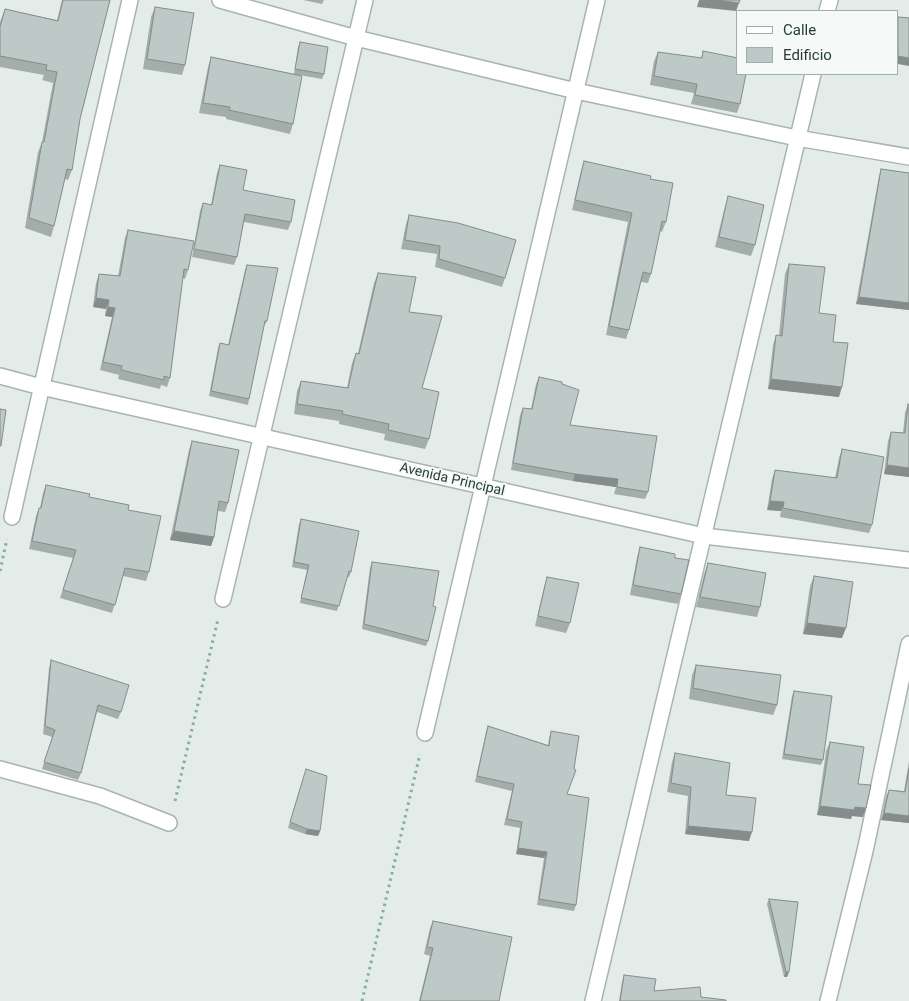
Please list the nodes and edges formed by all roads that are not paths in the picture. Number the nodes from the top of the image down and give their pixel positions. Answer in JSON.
{"nodes":[{"id":1,"x":130,"y":0,"type":"edge"},
{"id":2,"x":220,"y":0,"type":"edge"},
{"id":3,"x":365,"y":0,"type":"edge"},
{"id":4,"x":597,"y":0,"type":"edge"},
{"id":5,"x":356,"y":38,"type":"junction"},
{"id":6,"x":813,"y":75,"type":"edge"},
{"id":7,"x":576,"y":91,"type":"junction"},
{"id":8,"x":797,"y":138,"type":"junction"},
{"id":9,"x":909,"y":158,"type":"edge"},
{"id":10,"x":0,"y":376,"type":"edge"},
{"id":11,"x":41,"y":387,"type":"junction"},
{"id":12,"x":263,"y":437,"type":"junction"},
{"id":13,"x":483,"y":487,"type":"junction"},
{"id":14,"x":12,"y":517,"type":"road end"},
{"id":15,"x":704,"y":536,"type":"junction"},
{"id":16,"x":909,"y":560,"type":"edge"},
{"id":17,"x":223,"y":599,"type":"road end"},
{"id":18,"x":909,"y":644,"type":"edge"},
{"id":19,"x":425,"y":734,"type":"road end"},
{"id":20,"x":0,"y":770,"type":"edge"},
{"id":21,"x":170,"y":823,"type":"road end"},
{"id":22,"x":594,"y":1001,"type":"edge"},
{"id":23,"x":828,"y":1001,"type":"edge"}],
"edges":[{"from":1,"to":11,"type":"street"},
{"from":2,"to":5,"type":"street"},
{"from":3,"to":5,"type":"street"},
{"from":4,"to":7,"type":"street"},
{"from":5,"to":7,"type":"street"},
{"from":5,"to":12,"type":"street"},
{"from":6,"to":8,"type":"street"},
{"from":7,"to":8,"type":"street"},
{"from":7,"to":13,"type":"street"},
{"from":8,"to":9,"type":"street"},
{"from":8,"to":15,"type":"street"},
{"from":10,"to":11,"type":"street","name":"Avenida Principal"},
{"from":11,"to":12,"type":"street","name":"Avenida Principal"},
{"from":11,"to":14,"type":"street"},
{"from":12,"to":13,"type":"street","name":"Avenida Principal"},
{"from":12,"to":17,"type":"street"},
{"from":13,"to":15,"type":"street","name":"Avenida Principal"},
{"from":13,"to":19,"type":"street"},
{"from":15,"to":16,"type":"street","name":"Avenida Principal"},
{"from":15,"to":22,"type":"street"},
{"from":18,"to":23,"type":"street"},
{"from":20,"to":21,"type":"street"}]}
